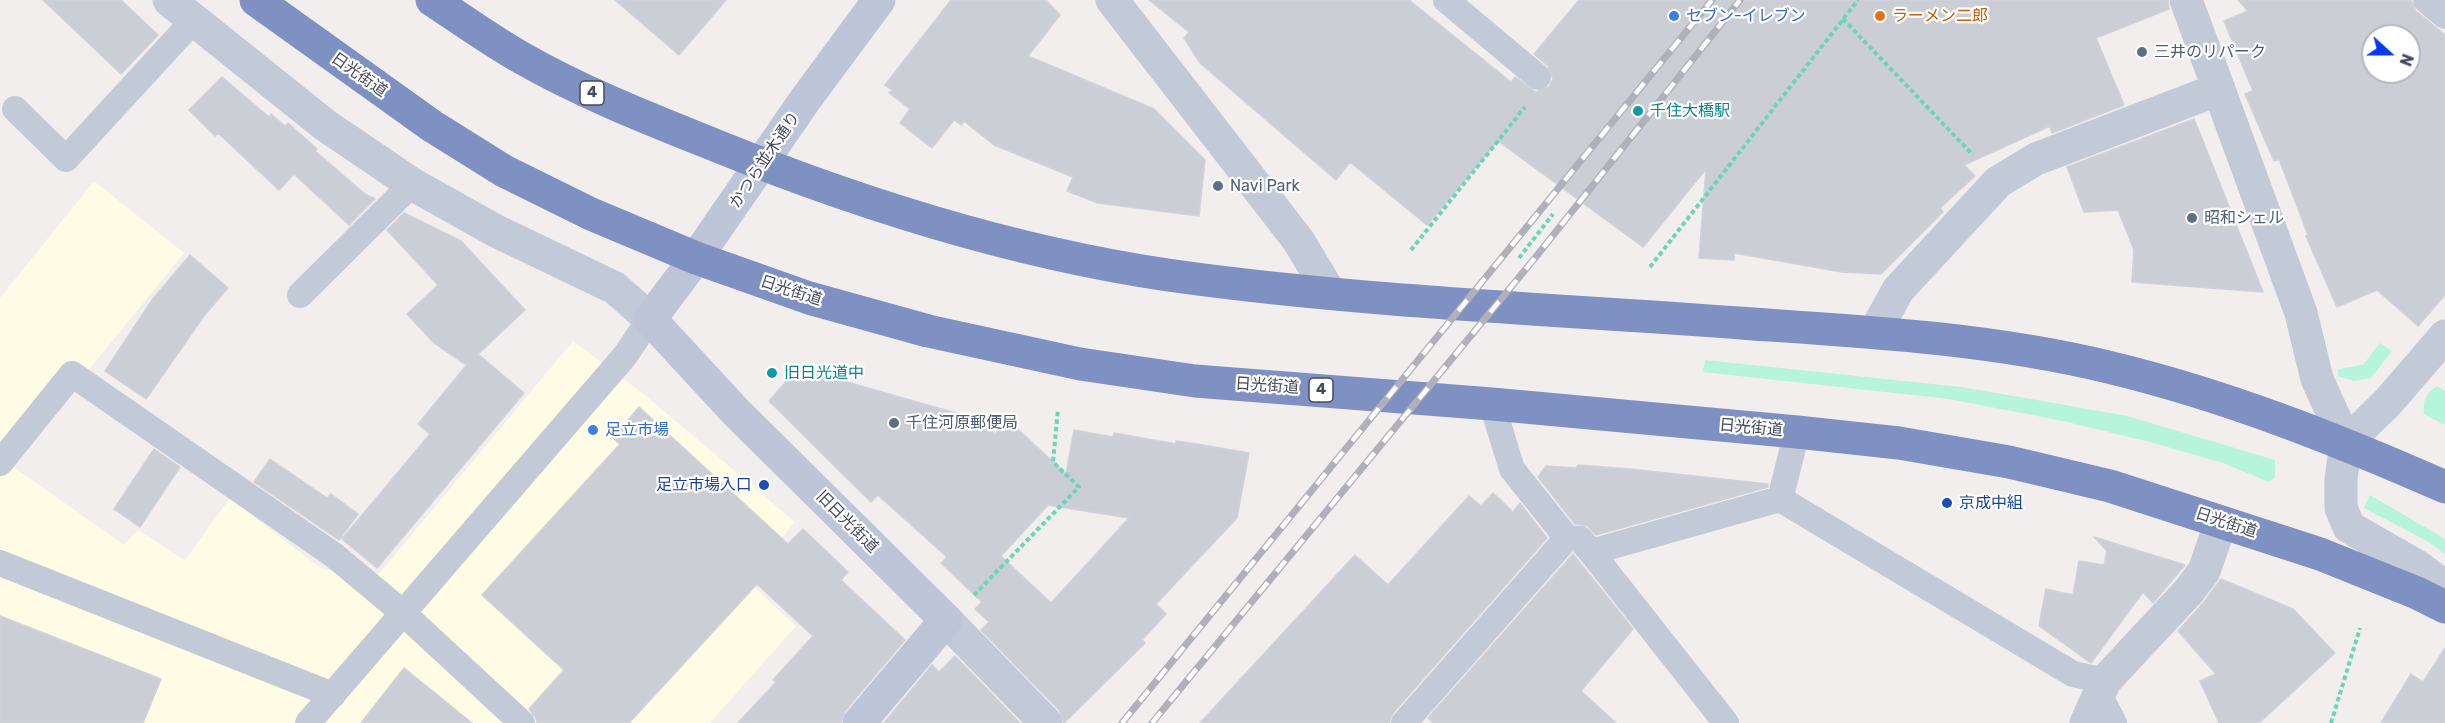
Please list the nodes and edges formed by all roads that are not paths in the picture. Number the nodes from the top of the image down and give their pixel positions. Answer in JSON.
{"nodes":[{"id":1,"x":256,"y":0,"type":"edge"},
{"id":2,"x":432,"y":0,"type":"edge"},
{"id":3,"x":879,"y":0,"type":"edge"},
{"id":4,"x":1112,"y":0,"type":"edge"},
{"id":5,"x":1446,"y":0,"type":"edge"},
{"id":6,"x":2186,"y":0,"type":"edge"},
{"id":7,"x":2426,"y":0,"type":"edge"},
{"id":8,"x":182,"y":10,"type":"edge"},
{"id":9,"x":2445,"y":16,"type":"edge"},
{"id":10,"x":1538,"y":77,"type":"road end"},
{"id":11,"x":2219,"y":89,"type":"junction"},
{"id":12,"x":15,"y":109,"type":"dead end"},
{"id":13,"x":762,"y":165,"type":"junction"},
{"id":14,"x":412,"y":184,"type":"junction"},
{"id":15,"x":696,"y":258,"type":"junction"},
{"id":16,"x":1330,"y":293,"type":"junction"},
{"id":17,"x":300,"y":295,"type":"dead end"},
{"id":18,"x":650,"y":319,"type":"junction"},
{"id":19,"x":1875,"y":332,"type":"junction"},
{"id":20,"x":2445,"y":336,"type":"edge"},
{"id":21,"x":1492,"y":404,"type":"junction"},
{"id":22,"x":1797,"y":432,"type":"junction"},
{"id":23,"x":2346,"y":443,"type":"junction"},
{"id":24,"x":0,"y":463,"type":"edge"},
{"id":25,"x":2445,"y":487,"type":"edge"},
{"id":26,"x":1780,"y":500,"type":"junction"},
{"id":27,"x":2221,"y":522,"type":"junction"},
{"id":28,"x":1567,"y":538,"type":"junction"},
{"id":29,"x":1591,"y":552,"type":"junction"},
{"id":30,"x":0,"y":563,"type":"edge"},
{"id":31,"x":2445,"y":587,"type":"edge"},
{"id":32,"x":2445,"y":607,"type":"edge"},
{"id":33,"x":403,"y":613,"type":"junction"},
{"id":34,"x":946,"y":620,"type":"junction"},
{"id":35,"x":2102,"y":687,"type":"junction"},
{"id":36,"x":333,"y":695,"type":"junction"},
{"id":37,"x":308,"y":723,"type":"edge"},
{"id":38,"x":522,"y":723,"type":"edge"},
{"id":39,"x":859,"y":723,"type":"edge"},
{"id":40,"x":1046,"y":723,"type":"edge"},
{"id":41,"x":1404,"y":723,"type":"edge"},
{"id":42,"x":1726,"y":723,"type":"edge"},
{"id":43,"x":2086,"y":723,"type":"edge"},
{"id":44,"x":2114,"y":723,"type":"edge"}],
"edges":[{"from":1,"to":15,"type":"highway","name":"日光街道","number":"4"},
{"from":2,"to":13,"type":"highway","number":"4"},
{"from":3,"to":13,"type":"street","name":"かつら並木通り"},
{"from":4,"to":16,"type":"street"},
{"from":5,"to":10,"type":"lane"},
{"from":6,"to":11,"type":"street"},
{"from":7,"to":9,"type":"lane"},
{"from":8,"to":12,"type":"lane"},
{"from":8,"to":14,"type":"street"},
{"from":11,"to":19,"type":"street"},
{"from":11,"to":23,"type":"street"},
{"from":13,"to":15,"type":"street","name":"かつら並木通り"},
{"from":13,"to":16,"type":"highway","number":"4"},
{"from":14,"to":17,"type":"lane"},
{"from":14,"to":18,"type":"street"},
{"from":15,"to":18,"type":"street","name":"かつら並木通り"},
{"from":15,"to":21,"type":"highway","name":"日光街道","number":"4"},
{"from":16,"to":19,"type":"highway","number":"4"},
{"from":18,"to":33,"type":"lane"},
{"from":18,"to":34,"type":"street","name":"旧日光街道"},
{"from":19,"to":23,"type":"highway","number":"4"},
{"from":20,"to":23,"type":"street"},
{"from":21,"to":22,"type":"highway","name":"日光街道","number":"4"},
{"from":21,"to":28,"type":"lane"},
{"from":22,"to":26,"type":"lane"},
{"from":22,"to":27,"type":"highway","name":"日光街道","number":"4"},
{"from":23,"to":25,"type":"highway","number":"4"},
{"from":23,"to":31,"type":"street"},
{"from":24,"to":33,"type":"lane"},
{"from":26,"to":29,"type":"lane"},
{"from":26,"to":35,"type":"lane"},
{"from":27,"to":32,"type":"highway","name":"日光街道","number":"4"},
{"from":27,"to":35,"type":"street"},
{"from":28,"to":29,"type":"lane"},
{"from":28,"to":41,"type":"lane"},
{"from":29,"to":42,"type":"lane"},
{"from":30,"to":36,"type":"lane"},
{"from":33,"to":36,"type":"lane"},
{"from":33,"to":38,"type":"lane"},
{"from":34,"to":39,"type":"street"},
{"from":34,"to":40,"type":"street","name":"旧日光街道"},
{"from":35,"to":43,"type":"street"},
{"from":35,"to":44,"type":"lane"},
{"from":36,"to":37,"type":"lane"}]}
